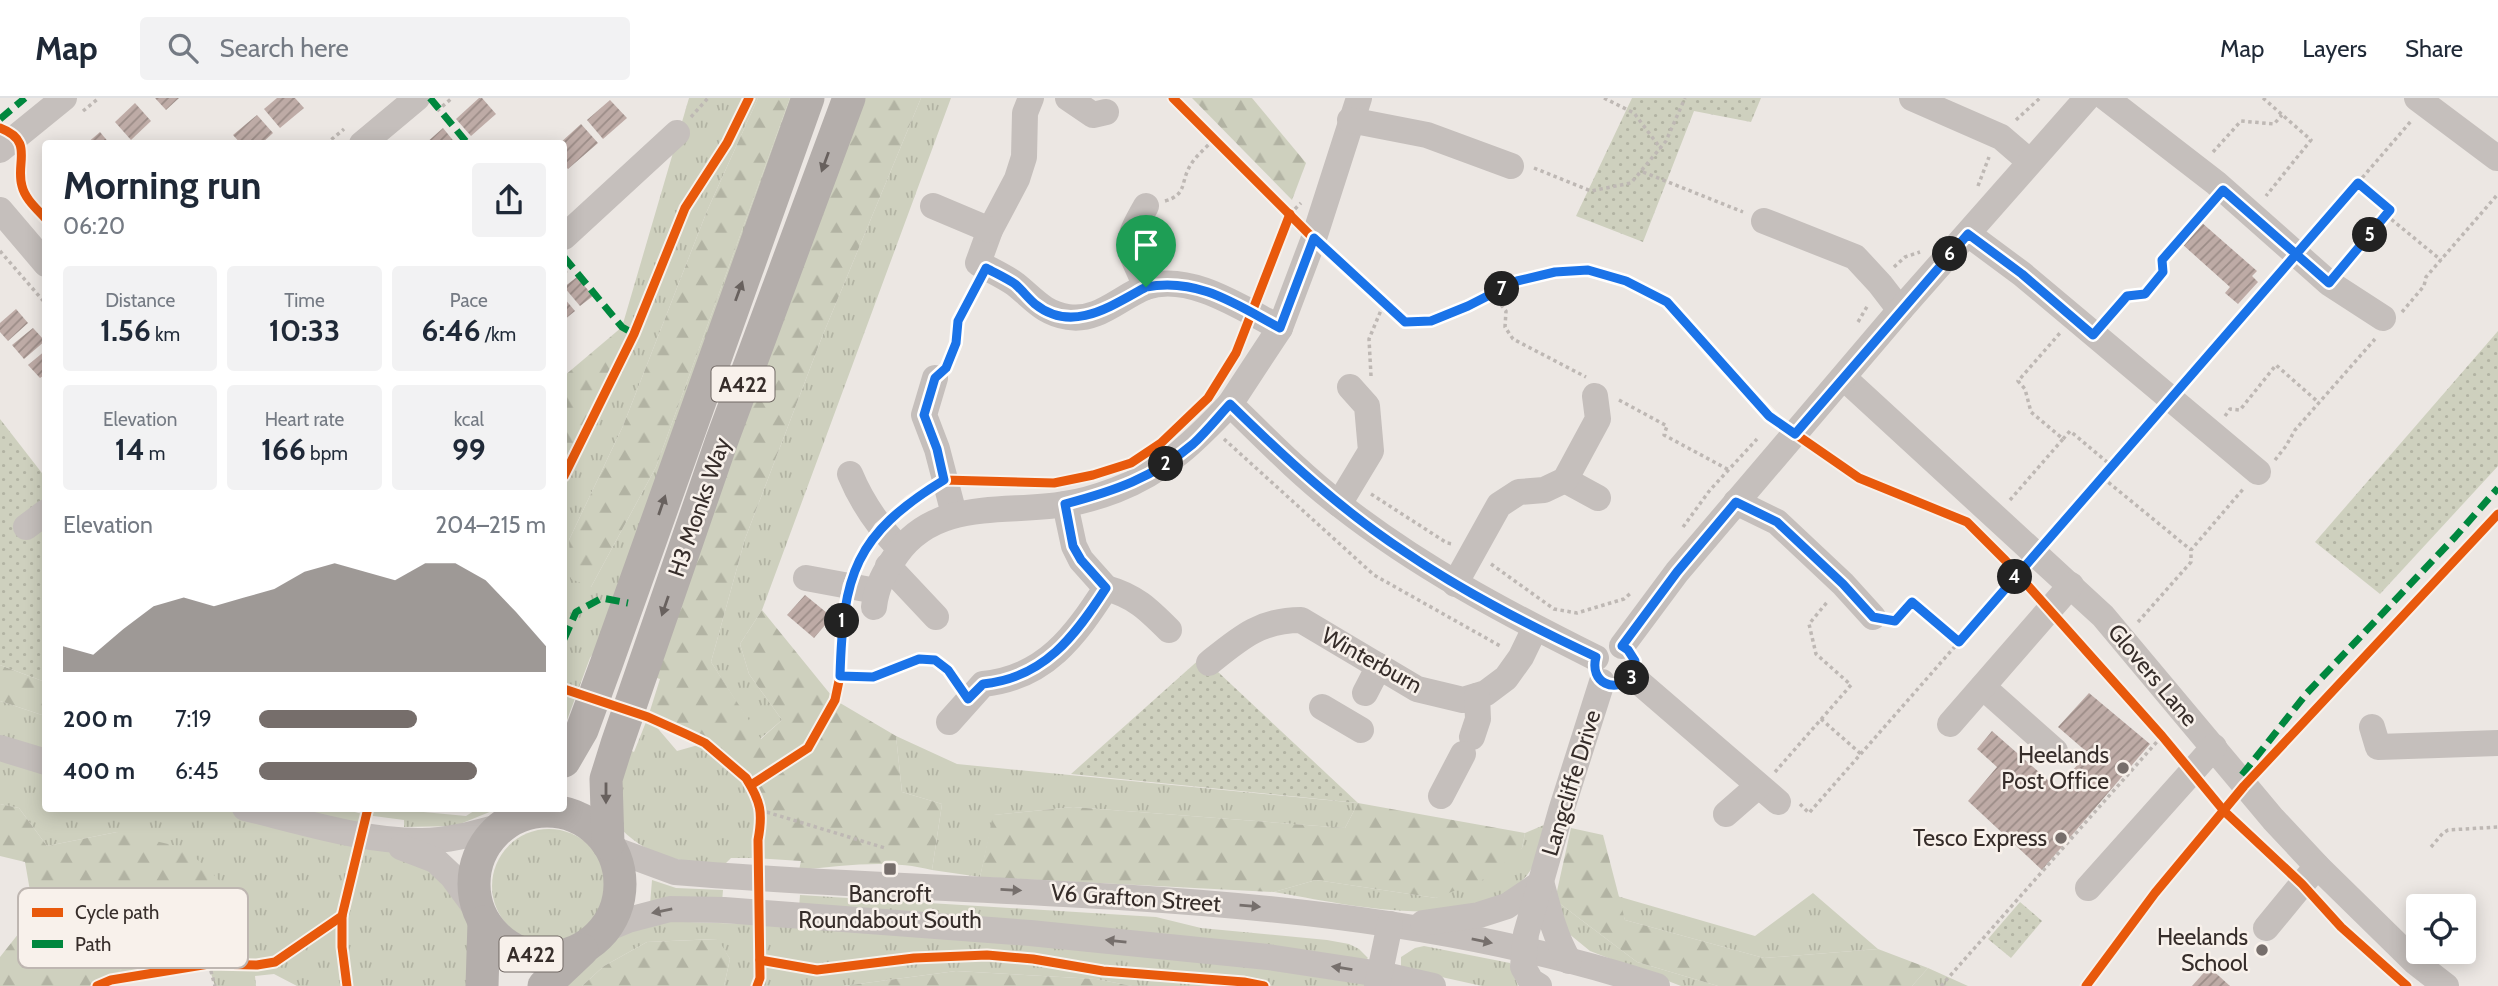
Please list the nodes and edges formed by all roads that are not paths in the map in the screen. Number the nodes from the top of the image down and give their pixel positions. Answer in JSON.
{"nodes":[{"id":1,"x":64,"y":98,"type":"edge"},
{"id":2,"x":416,"y":98,"type":"edge"},
{"id":3,"x":808,"y":98,"type":"edge"},
{"id":4,"x":849,"y":98,"type":"edge"},
{"id":5,"x":1031,"y":98,"type":"edge"},
{"id":6,"x":1068,"y":98,"type":"edge"},
{"id":7,"x":1912,"y":98,"type":"edge"},
{"id":8,"x":2087,"y":98,"type":"edge"},
{"id":9,"x":2106,"y":98,"type":"edge"},
{"id":10,"x":2421,"y":102,"type":"edge"},
{"id":11,"x":1355,"y":109,"type":"edge"},
{"id":12,"x":1106,"y":112,"type":"dead end"},
{"id":13,"x":677,"y":133,"type":"dead end"},
{"id":14,"x":367,"y":140,"type":"edge"},
{"id":15,"x":0,"y":150,"type":"edge"},
{"id":16,"x":2497,"y":158,"type":"edge"},
{"id":17,"x":2031,"y":162,"type":"junction"},
{"id":18,"x":1511,"y":166,"type":"road end"},
{"id":19,"x":933,"y":206,"type":"dead end"},
{"id":20,"x":1146,"y":206,"type":"road end"},
{"id":21,"x":0,"y":211,"type":"edge"},
{"id":22,"x":1764,"y":220,"type":"road end"},
{"id":23,"x":990,"y":230,"type":"junction"},
{"id":24,"x":567,"y":234,"type":"edge"},
{"id":25,"x":1968,"y":234,"type":"junction"},
{"id":26,"x":42,"y":259,"type":"edge"},
{"id":27,"x":1146,"y":287,"type":"junction"},
{"id":28,"x":1900,"y":310,"type":"junction"},
{"id":29,"x":2383,"y":318,"type":"road end"},
{"id":30,"x":1280,"y":328,"type":"junction"},
{"id":31,"x":935,"y":378,"type":"road end"},
{"id":32,"x":1844,"y":378,"type":"junction"},
{"id":33,"x":1350,"y":387,"type":"dead end"},
{"id":34,"x":1608,"y":396,"type":"road end"},
{"id":35,"x":1230,"y":404,"type":"junction"},
{"id":36,"x":2258,"y":472,"type":"road end"},
{"id":37,"x":850,"y":474,"type":"dead end"},
{"id":38,"x":1565,"y":480,"type":"junction"},
{"id":39,"x":1346,"y":493,"type":"junction"},
{"id":40,"x":1598,"y":498,"type":"dead end"},
{"id":41,"x":1736,"y":502,"type":"junction"},
{"id":42,"x":1065,"y":504,"type":"junction"},
{"id":43,"x":954,"y":514,"type":"junction"},
{"id":44,"x":894,"y":557,"type":"junction"},
{"id":45,"x":806,"y":578,"type":"dead end"},
{"id":46,"x":1455,"y":584,"type":"junction"},
{"id":47,"x":2071,"y":585,"type":"junction"},
{"id":48,"x":1106,"y":588,"type":"junction"},
{"id":49,"x":936,"y":617,"type":"dead end"},
{"id":50,"x":1873,"y":617,"type":"road end"},
{"id":51,"x":1535,"y":628,"type":"junction"},
{"id":52,"x":1169,"y":631,"type":"dead end"},
{"id":53,"x":1622,"y":646,"type":"junction"},
{"id":54,"x":1209,"y":663,"type":"dead end"},
{"id":55,"x":1379,"y":666,"type":"junction"},
{"id":56,"x":1599,"y":670,"type":"junction"},
{"id":57,"x":1633,"y":677,"type":"junction"},
{"id":58,"x":1983,"y":687,"type":"junction"},
{"id":59,"x":1476,"y":696,"type":"junction"},
{"id":60,"x":1322,"y":707,"type":"dead end"},
{"id":61,"x":949,"y":722,"type":"dead end"},
{"id":62,"x":1950,"y":724,"type":"dead end"},
{"id":63,"x":2372,"y":727,"type":"dead end"},
{"id":64,"x":2498,"y":743,"type":"edge"},
{"id":65,"x":2214,"y":747,"type":"junction"},
{"id":66,"x":0,"y":748,"type":"edge"},
{"id":67,"x":2054,"y":751,"type":"dead end"},
{"id":68,"x":567,"y":756,"type":"edge"},
{"id":69,"x":42,"y":761,"type":"edge"},
{"id":70,"x":1441,"y":796,"type":"dead end"},
{"id":71,"x":262,"y":812,"type":"edge"},
{"id":72,"x":537,"y":812,"type":"edge"},
{"id":73,"x":550,"y":812,"type":"edge"},
{"id":74,"x":1726,"y":814,"type":"dead end"},
{"id":75,"x":514,"y":818,"type":"edge"},
{"id":76,"x":376,"y":837,"type":"junction"},
{"id":77,"x":609,"y":846,"type":"junction"},
{"id":78,"x":2317,"y":866,"type":"junction"},
{"id":79,"x":1541,"y":883,"type":"junction"},
{"id":80,"x":2088,"y":888,"type":"dead end"},
{"id":81,"x":482,"y":918,"type":"junction"},
{"id":82,"x":1396,"y":925,"type":"junction"},
{"id":83,"x":2266,"y":928,"type":"dead end"},
{"id":84,"x":595,"y":938,"type":"junction"},
{"id":85,"x":1524,"y":949,"type":"junction"},
{"id":86,"x":1570,"y":961,"type":"junction"},
{"id":87,"x":1378,"y":980,"type":"edge"},
{"id":88,"x":482,"y":986,"type":"edge"},
{"id":89,"x":544,"y":986,"type":"edge"},
{"id":90,"x":1433,"y":986,"type":"edge"},
{"id":91,"x":1539,"y":986,"type":"edge"},
{"id":92,"x":1657,"y":986,"type":"edge"},
{"id":93,"x":2446,"y":986,"type":"edge"}],
"edges":[{"from":1,"to":15,"type":"street"},
{"from":2,"to":14,"type":"street"},
{"from":68,"to":3,"type":"main road","name":"H3 Monks Way","number":"A422","one_way":true},
{"from":4,"to":77,"type":"main road","name":"H3 Monks Way","number":"A422","one_way":true},
{"from":5,"to":23,"type":"street"},
{"from":6,"to":12,"type":"street"},
{"from":7,"to":17,"type":"street"},
{"from":8,"to":17,"type":"street"},
{"from":9,"to":29,"type":"street"},
{"from":10,"to":16,"type":"street"},
{"from":11,"to":18,"type":"street"},
{"from":11,"to":30,"type":"street"},
{"from":13,"to":24,"type":"street"},
{"from":17,"to":25,"type":"street"},
{"from":19,"to":23,"type":"street"},
{"from":20,"to":27,"type":"street"},
{"from":21,"to":26,"type":"street"},
{"from":22,"to":28,"type":"street"},
{"from":23,"to":27,"type":"street"},
{"from":25,"to":28,"type":"street"},
{"from":25,"to":36,"type":"street"},
{"from":27,"to":30,"type":"street"},
{"from":28,"to":32,"type":"street"},
{"from":30,"to":35,"type":"street"},
{"from":31,"to":43,"type":"street"},
{"from":32,"to":41,"type":"street"},
{"from":32,"to":47,"type":"street","name":"Glovers Lane"},
{"from":33,"to":39,"type":"street"},
{"from":34,"to":38,"type":"street"},
{"from":35,"to":39,"type":"street"},
{"from":35,"to":42,"type":"street"},
{"from":37,"to":44,"type":"street"},
{"from":38,"to":40,"type":"street"},
{"from":38,"to":46,"type":"street"},
{"from":39,"to":46,"type":"street"},
{"from":41,"to":50,"type":"street"},
{"from":41,"to":53,"type":"street"},
{"from":42,"to":43,"type":"street"},
{"from":42,"to":48,"type":"street"},
{"from":43,"to":44,"type":"street"},
{"from":44,"to":45,"type":"street"},
{"from":44,"to":49,"type":"street"},
{"from":46,"to":51,"type":"street"},
{"from":47,"to":58,"type":"street"},
{"from":47,"to":65,"type":"street","name":"Glovers Lane"},
{"from":48,"to":52,"type":"street"},
{"from":48,"to":61,"type":"street"},
{"from":51,"to":56,"type":"street"},
{"from":51,"to":59,"type":"street"},
{"from":53,"to":56,"type":"street"},
{"from":53,"to":57,"type":"street"},
{"from":54,"to":55,"type":"street","name":"Winterburn"},
{"from":55,"to":59,"type":"street","name":"Winterburn"},
{"from":55,"to":60,"type":"street"},
{"from":56,"to":57,"type":"street"},
{"from":56,"to":79,"type":"street","name":"Langcliffe Drive"},
{"from":57,"to":74,"type":"street"},
{"from":58,"to":62,"type":"street"},
{"from":58,"to":67,"type":"street"},
{"from":59,"to":70,"type":"street"},
{"from":63,"to":64,"type":"street"},
{"from":65,"to":78,"type":"street","name":"Glovers Lane"},
{"from":65,"to":80,"type":"street"},
{"from":66,"to":69,"type":"street"},
{"from":71,"to":76,"type":"street"},
{"from":72,"to":75,"type":"main road"},
{"from":73,"to":77,"type":"main road"},
{"from":75,"to":76,"type":"street"},
{"from":75,"to":81,"type":"main road","number":"A422"},
{"from":76,"to":81,"type":"street"},
{"from":77,"to":82,"type":"street","name":"V6 Grafton Street","one_way":true},
{"from":77,"to":84,"type":"main road","number":"A422"},
{"from":78,"to":83,"type":"street"},
{"from":78,"to":93,"type":"street","name":"Glovers Lane"},
{"from":79,"to":82,"type":"street"},
{"from":79,"to":85,"type":"street","name":"Langcliffe Drive"},
{"from":79,"to":86,"type":"street","name":"Langcliffe Drive"},
{"from":81,"to":84,"type":"main road","number":"A422"},
{"from":81,"to":88,"type":"main road","number":"A422"},
{"from":82,"to":85,"type":"street","name":"V6 Grafton Street","one_way":true},
{"from":82,"to":87,"type":"street"},
{"from":87,"to":84,"type":"street","name":"V6 Grafton Street","one_way":true},
{"from":84,"to":89,"type":"main road","number":"A422"},
{"from":85,"to":86,"type":"street","name":"V6 Grafton Street"},
{"from":85,"to":91,"type":"street"},
{"from":86,"to":92,"type":"street","name":"V6 Grafton Street"},
{"from":87,"to":90,"type":"street","name":"V6 Grafton Street"}]}
